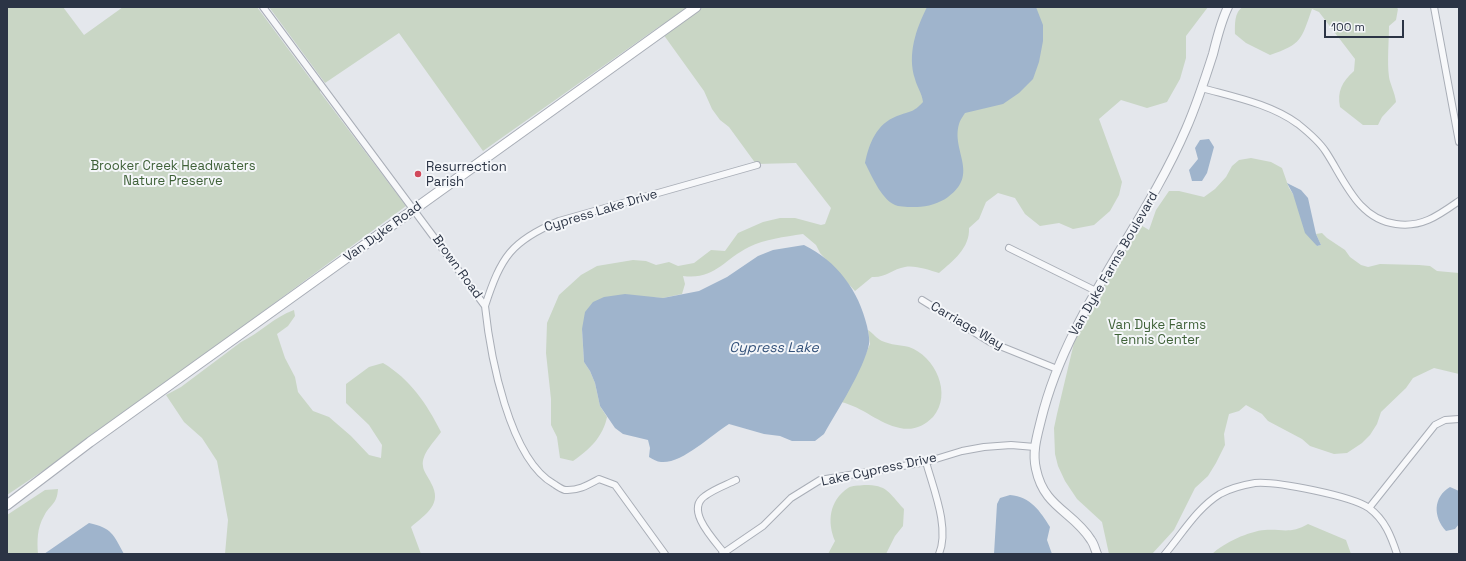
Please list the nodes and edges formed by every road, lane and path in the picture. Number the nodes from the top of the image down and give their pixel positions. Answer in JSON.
{"nodes":[{"id":1,"x":263,"y":7,"type":"edge"},
{"id":2,"x":696,"y":7,"type":"edge"},
{"id":3,"x":1228,"y":7,"type":"edge"},
{"id":4,"x":1434,"y":7,"type":"edge"},
{"id":5,"x":1202,"y":88,"type":"junction"},
{"id":6,"x":1459,"y":142,"type":"edge"},
{"id":7,"x":757,"y":165,"type":"dead end"},
{"id":8,"x":1459,"y":201,"type":"edge"},
{"id":9,"x":415,"y":209,"type":"junction"},
{"id":10,"x":1009,"y":248,"type":"dead end"},
{"id":11,"x":1096,"y":291,"type":"junction"},
{"id":12,"x":922,"y":300,"type":"dead end"},
{"id":13,"x":486,"y":306,"type":"junction"},
{"id":14,"x":1057,"y":369,"type":"junction"},
{"id":15,"x":1459,"y":419,"type":"edge"},
{"id":16,"x":90,"y":442,"type":"junction"},
{"id":17,"x":1035,"y":447,"type":"junction"},
{"id":18,"x":926,"y":462,"type":"junction"},
{"id":19,"x":736,"y":480,"type":"dead end"},
{"id":20,"x":7,"y":498,"type":"edge"},
{"id":21,"x":7,"y":505,"type":"edge"},
{"id":22,"x":1369,"y":508,"type":"junction"},
{"id":23,"x":665,"y":554,"type":"edge"},
{"id":24,"x":724,"y":554,"type":"edge"},
{"id":25,"x":939,"y":554,"type":"edge"},
{"id":26,"x":1097,"y":554,"type":"edge"},
{"id":27,"x":1165,"y":554,"type":"edge"},
{"id":28,"x":1397,"y":554,"type":"edge"}],
"edges":[{"from":1,"to":9,"type":"street","name":"Brown Road"},
{"from":2,"to":9,"type":"main road","name":"Van Dyke Road"},
{"from":3,"to":5,"type":"street","name":"Van Dyke Farms Boulevard"},
{"from":4,"to":6,"type":"street"},
{"from":5,"to":8,"type":"street"},
{"from":5,"to":11,"type":"street","name":"Van Dyke Farms Boulevard"},
{"from":7,"to":13,"type":"street","name":"Cypress Lake Drive"},
{"from":9,"to":13,"type":"street","name":"Brown Road"},
{"from":9,"to":16,"type":"main road","name":"Van Dyke Road"},
{"from":10,"to":11,"type":"street"},
{"from":11,"to":14,"type":"street","name":"Van Dyke Farms Boulevard"},
{"from":12,"to":14,"type":"street","name":"Carriage Way"},
{"from":13,"to":23,"type":"street","name":"Brown Road"},
{"from":14,"to":17,"type":"street","name":"Van Dyke Farms Boulevard"},
{"from":15,"to":22,"type":"street"},
{"from":16,"to":20,"type":"main road","name":"Van Dyke Road"},
{"from":16,"to":21,"type":"main road","name":"Van Dyke Road"},
{"from":17,"to":18,"type":"street","name":"Lake Cypress Drive"},
{"from":17,"to":26,"type":"street","name":"Van Dyke Farms Boulevard"},
{"from":18,"to":24,"type":"street","name":"Lake Cypress Drive"},
{"from":18,"to":25,"type":"street"},
{"from":19,"to":24,"type":"street"},
{"from":22,"to":27,"type":"street"},
{"from":22,"to":28,"type":"street"}]}
